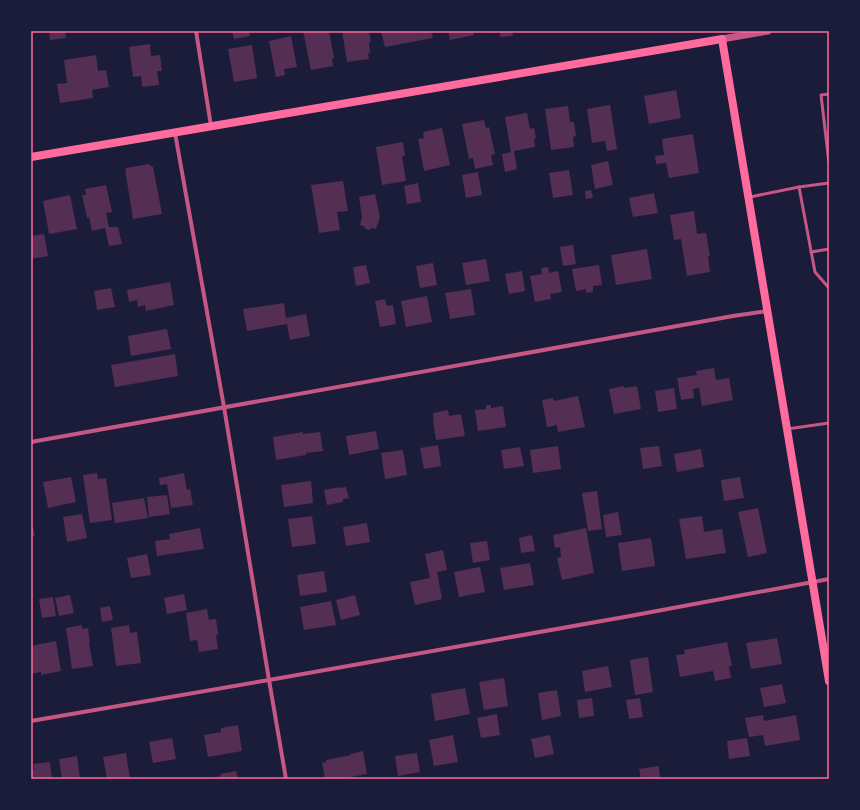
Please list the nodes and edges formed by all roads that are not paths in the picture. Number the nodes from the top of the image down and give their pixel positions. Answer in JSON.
{"nodes":[{"id":1,"x":196,"y":31,"type":"edge"},
{"id":2,"x":768,"y":31,"type":"edge"},
{"id":3,"x":722,"y":39,"type":"junction"},
{"id":4,"x":829,"y":94,"type":"edge"},
{"id":5,"x":212,"y":126,"type":"junction"},
{"id":6,"x":827,"y":130,"type":"edge"},
{"id":7,"x":175,"y":133,"type":"junction"},
{"id":8,"x":828,"y":152,"type":"edge"},
{"id":9,"x":31,"y":157,"type":"edge"},
{"id":10,"x":829,"y":163,"type":"edge"},
{"id":11,"x":829,"y":183,"type":"edge"},
{"id":12,"x":799,"y":187,"type":"junction"},
{"id":13,"x":748,"y":197,"type":"junction"},
{"id":14,"x":829,"y":248,"type":"edge"},
{"id":15,"x":811,"y":252,"type":"junction"},
{"id":16,"x":829,"y":288,"type":"edge"},
{"id":17,"x":768,"y":311,"type":"junction"},
{"id":18,"x":224,"y":407,"type":"junction"},
{"id":19,"x":829,"y":423,"type":"edge"},
{"id":20,"x":787,"y":429,"type":"junction"},
{"id":21,"x":31,"y":442,"type":"edge"},
{"id":22,"x":829,"y":579,"type":"edge"},
{"id":23,"x":812,"y":582,"type":"junction"},
{"id":24,"x":269,"y":680,"type":"junction"},
{"id":25,"x":829,"y":681,"type":"edge"},
{"id":26,"x":31,"y":721,"type":"edge"},
{"id":27,"x":286,"y":779,"type":"edge"}],
"edges":[{"from":1,"to":5,"type":"street"},
{"from":2,"to":3,"type":"street"},
{"from":3,"to":5,"type":"main road"},
{"from":3,"to":13,"type":"main road"},
{"from":4,"to":6,"type":"lane"},
{"from":5,"to":7,"type":"main road"},
{"from":6,"to":8,"type":"lane"},
{"from":7,"to":9,"type":"main road"},
{"from":7,"to":18,"type":"street"},
{"from":8,"to":10,"type":"lane"},
{"from":11,"to":12,"type":"lane"},
{"from":12,"to":13,"type":"lane"},
{"from":12,"to":15,"type":"lane"},
{"from":13,"to":17,"type":"main road"},
{"from":14,"to":15,"type":"lane"},
{"from":15,"to":16,"type":"lane"},
{"from":17,"to":18,"type":"street"},
{"from":17,"to":20,"type":"main road"},
{"from":18,"to":21,"type":"street"},
{"from":18,"to":24,"type":"street"},
{"from":19,"to":20,"type":"lane"},
{"from":20,"to":23,"type":"main road"},
{"from":22,"to":23,"type":"street"},
{"from":23,"to":24,"type":"street"},
{"from":23,"to":25,"type":"main road"},
{"from":24,"to":26,"type":"street"},
{"from":24,"to":27,"type":"street"}]}
